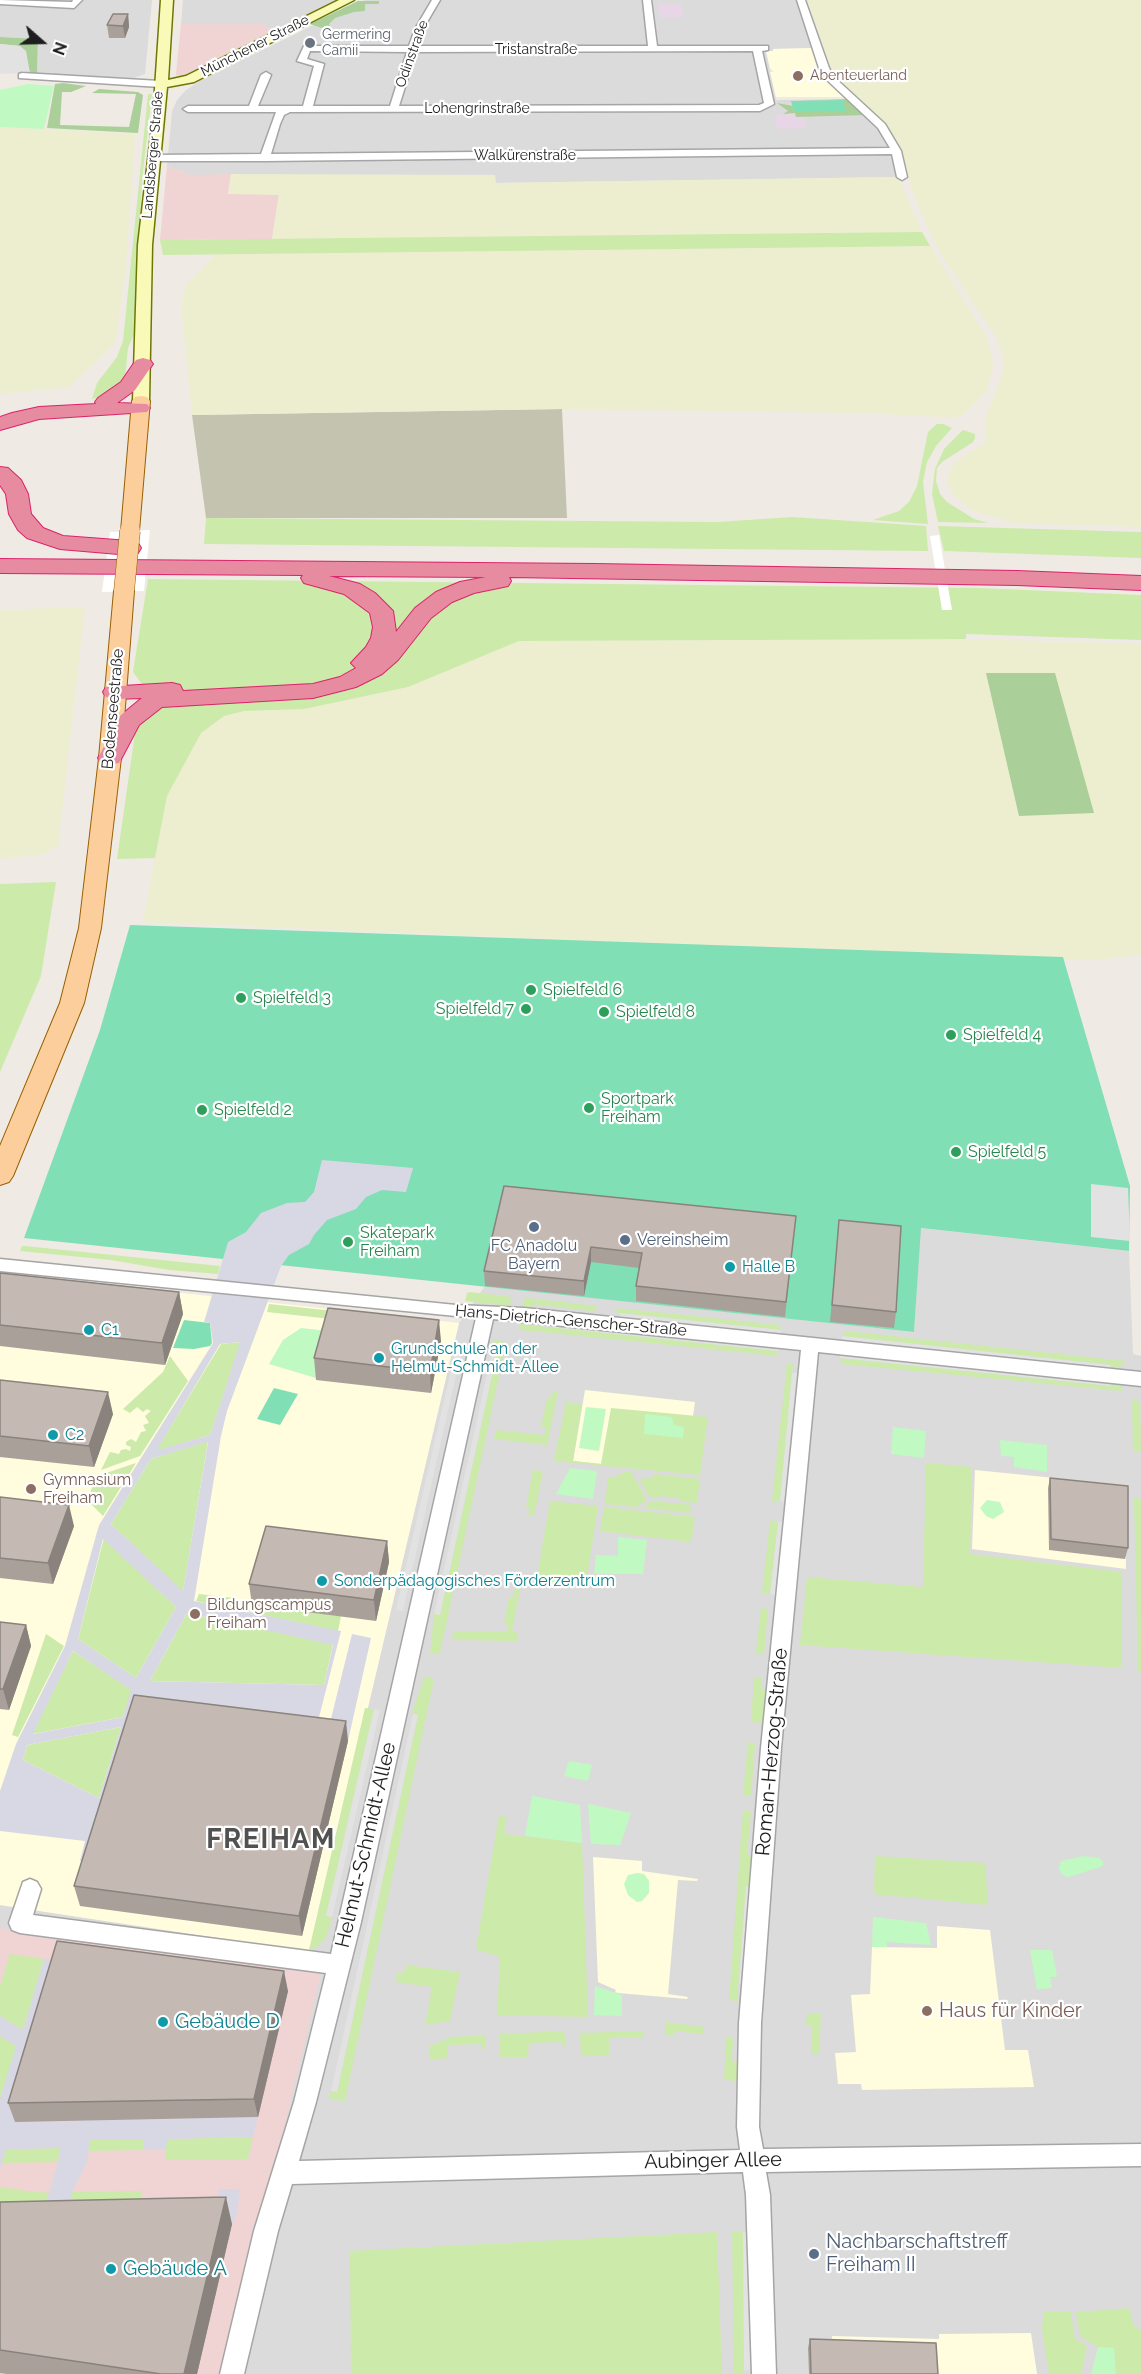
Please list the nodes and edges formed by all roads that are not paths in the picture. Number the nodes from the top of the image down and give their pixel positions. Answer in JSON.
{"nodes":[{"id":1,"x":167,"y":0,"type":"edge"},
{"id":2,"x":348,"y":0,"type":"edge"},
{"id":3,"x":436,"y":0,"type":"edge"},
{"id":4,"x":647,"y":0,"type":"edge"},
{"id":5,"x":801,"y":0,"type":"edge"},
{"id":6,"x":0,"y":1,"type":"edge"},
{"id":7,"x":76,"y":2,"type":"edge"},
{"id":8,"x":414,"y":49,"type":"junction"},
{"id":9,"x":653,"y":50,"type":"junction"},
{"id":10,"x":266,"y":75,"type":"dead end"},
{"id":11,"x":22,"y":76,"type":"dead end"},
{"id":12,"x":190,"y":79,"type":"junction"},
{"id":13,"x":160,"y":84,"type":"junction"},
{"id":14,"x":766,"y":107,"type":"joint"},
{"id":15,"x":188,"y":109,"type":"dead end"},
{"id":16,"x":252,"y":109,"type":"junction"},
{"id":17,"x":286,"y":110,"type":"junction"},
{"id":18,"x":307,"y":110,"type":"junction"},
{"id":19,"x":393,"y":110,"type":"junction"},
{"id":20,"x":159,"y":118,"type":"junction"},
{"id":21,"x":896,"y":151,"type":"junction"},
{"id":22,"x":154,"y":158,"type":"junction"},
{"id":23,"x":265,"y":158,"type":"junction"},
{"id":24,"x":902,"y":177,"type":"dead end"},
{"id":25,"x":147,"y":226,"type":"joint"},
{"id":26,"x":143,"y":364,"type":"junction"},
{"id":27,"x":141,"y":404,"type":"junction"},
{"id":28,"x":104,"y":406,"type":"junction"},
{"id":29,"x":73,"y":407,"type":"junction"},
{"id":30,"x":0,"y":416,"type":"edge"},
{"id":31,"x":0,"y":424,"type":"edge"},
{"id":32,"x":0,"y":473,"type":"edge"},
{"id":33,"x":0,"y":555,"type":"edge"},
{"id":34,"x":238,"y":556,"type":"junction"},
{"id":35,"x":0,"y":566,"type":"edge"},
{"id":36,"x":206,"y":566,"type":"junction"},
{"id":37,"x":1141,"y":570,"type":"edge"},
{"id":38,"x":595,"y":571,"type":"junction"},
{"id":39,"x":1017,"y":578,"type":"junction"},
{"id":40,"x":1141,"y":583,"type":"edge"},
{"id":41,"x":1141,"y":591,"type":"edge"},
{"id":42,"x":197,"y":693,"type":"junction"},
{"id":43,"x":114,"y":697,"type":"junction"},
{"id":44,"x":160,"y":697,"type":"junction"},
{"id":45,"x":110,"y":758,"type":"junction"},
{"id":46,"x":0,"y":1176,"type":"edge"},
{"id":47,"x":0,"y":1265,"type":"edge"},
{"id":48,"x":486,"y":1312,"type":"junction"},
{"id":49,"x":810,"y":1344,"type":"junction"},
{"id":50,"x":1141,"y":1379,"type":"edge"},
{"id":51,"x":30,"y":1889,"type":"dead end"},
{"id":52,"x":338,"y":1965,"type":"junction"},
{"id":53,"x":1141,"y":2155,"type":"edge"},
{"id":54,"x":753,"y":2161,"type":"junction"},
{"id":55,"x":284,"y":2173,"type":"junction"},
{"id":56,"x":232,"y":2374,"type":"edge"},
{"id":57,"x":764,"y":2374,"type":"edge"}],
"edges":[{"from":1,"to":13,"type":"main road","name":"Landsberger Straße"},
{"from":2,"to":12,"type":"main road","name":"Münchener Straße"},
{"from":3,"to":8,"type":"street","name":"Odinstraße"},
{"from":4,"to":9,"type":"street"},
{"from":5,"to":21,"type":"street"},
{"from":6,"to":7,"type":"street"},
{"from":8,"to":9,"type":"street","name":"Tristanstraße"},
{"from":8,"to":18,"type":"street","name":"Tristanstraße"},
{"from":8,"to":19,"type":"street","name":"Odinstraße"},
{"from":9,"to":14,"type":"street","name":"Tristanstraße"},
{"from":10,"to":16,"type":"street"},
{"from":11,"to":13,"type":"street","name":"Landsberger Straße"},
{"from":12,"to":13,"type":"main road","name":"Münchener Straße"},
{"from":12,"to":20,"type":"main road"},
{"from":13,"to":20,"type":"main road","name":"Landsberger Straße"},
{"from":14,"to":19,"type":"street","name":"Lohengrinstraße"},
{"from":15,"to":16,"type":"street","name":"Lohengrinstraße"},
{"from":16,"to":17,"type":"street","name":"Lohengrinstraße"},
{"from":17,"to":18,"type":"street","name":"Lohengrinstraße"},
{"from":17,"to":23,"type":"street"},
{"from":18,"to":19,"type":"street","name":"Lohengrinstraße"},
{"from":20,"to":22,"type":"main road","name":"Landsberger Straße"},
{"from":21,"to":23,"type":"street","name":"Walkürenstraße"},
{"from":21,"to":24,"type":"street"},
{"from":22,"to":23,"type":"street","name":"Walkürenstraße"},
{"from":22,"to":25,"type":"main road","name":"Landsberger Straße"},
{"from":25,"to":26,"type":"main road","name":"Bodenseestraße"},
{"from":26,"to":27,"type":"main road","name":"Bodenseestraße"},
{"from":26,"to":28,"type":"highway"},
{"from":27,"to":28,"type":"highway"},
{"from":27,"to":43,"type":"main road","name":"Bodenseestraße","bridge":true},
{"from":28,"to":29,"type":"highway"},
{"from":29,"to":30,"type":"highway"},
{"from":29,"to":31,"type":"highway"},
{"from":32,"to":34,"type":"highway"},
{"from":33,"to":34,"type":"highway"},
{"from":34,"to":37,"type":"highway"},
{"from":35,"to":36,"type":"highway"},
{"from":36,"to":38,"type":"highway"},
{"from":36,"to":42,"type":"highway"},
{"from":38,"to":39,"type":"highway"},
{"from":38,"to":42,"type":"highway"},
{"from":39,"to":40,"type":"highway"},
{"from":39,"to":41,"type":"highway"},
{"from":42,"to":44,"type":"highway"},
{"from":43,"to":44,"type":"highway"},
{"from":43,"to":45,"type":"main road","name":"Bodenseestraße"},
{"from":44,"to":45,"type":"highway"},
{"from":45,"to":46,"type":"main road","name":"Bodenseestraße"},
{"from":47,"to":48,"type":"street","name":"Hans-Dietrich-Genscher-Straße"},
{"from":48,"to":49,"type":"street","name":"Hans-Dietrich-Genscher-Straße"},
{"from":48,"to":52,"type":"street","name":"Helmut-Schmidt-Allee"},
{"from":49,"to":50,"type":"street","name":"Hans-Dietrich-Genscher-Straße"},
{"from":49,"to":54,"type":"street","name":"Roman-Herzog-Straße"},
{"from":51,"to":52,"type":"street"},
{"from":52,"to":55,"type":"street","name":"Helmut-Schmidt-Allee"},
{"from":53,"to":54,"type":"street","name":"Aubinger Allee"},
{"from":54,"to":55,"type":"street","name":"Aubinger Allee"},
{"from":54,"to":57,"type":"street","name":"Roman-Herzog-Straße"},
{"from":55,"to":56,"type":"street","name":"Helmut-Schmidt-Allee"}]}
